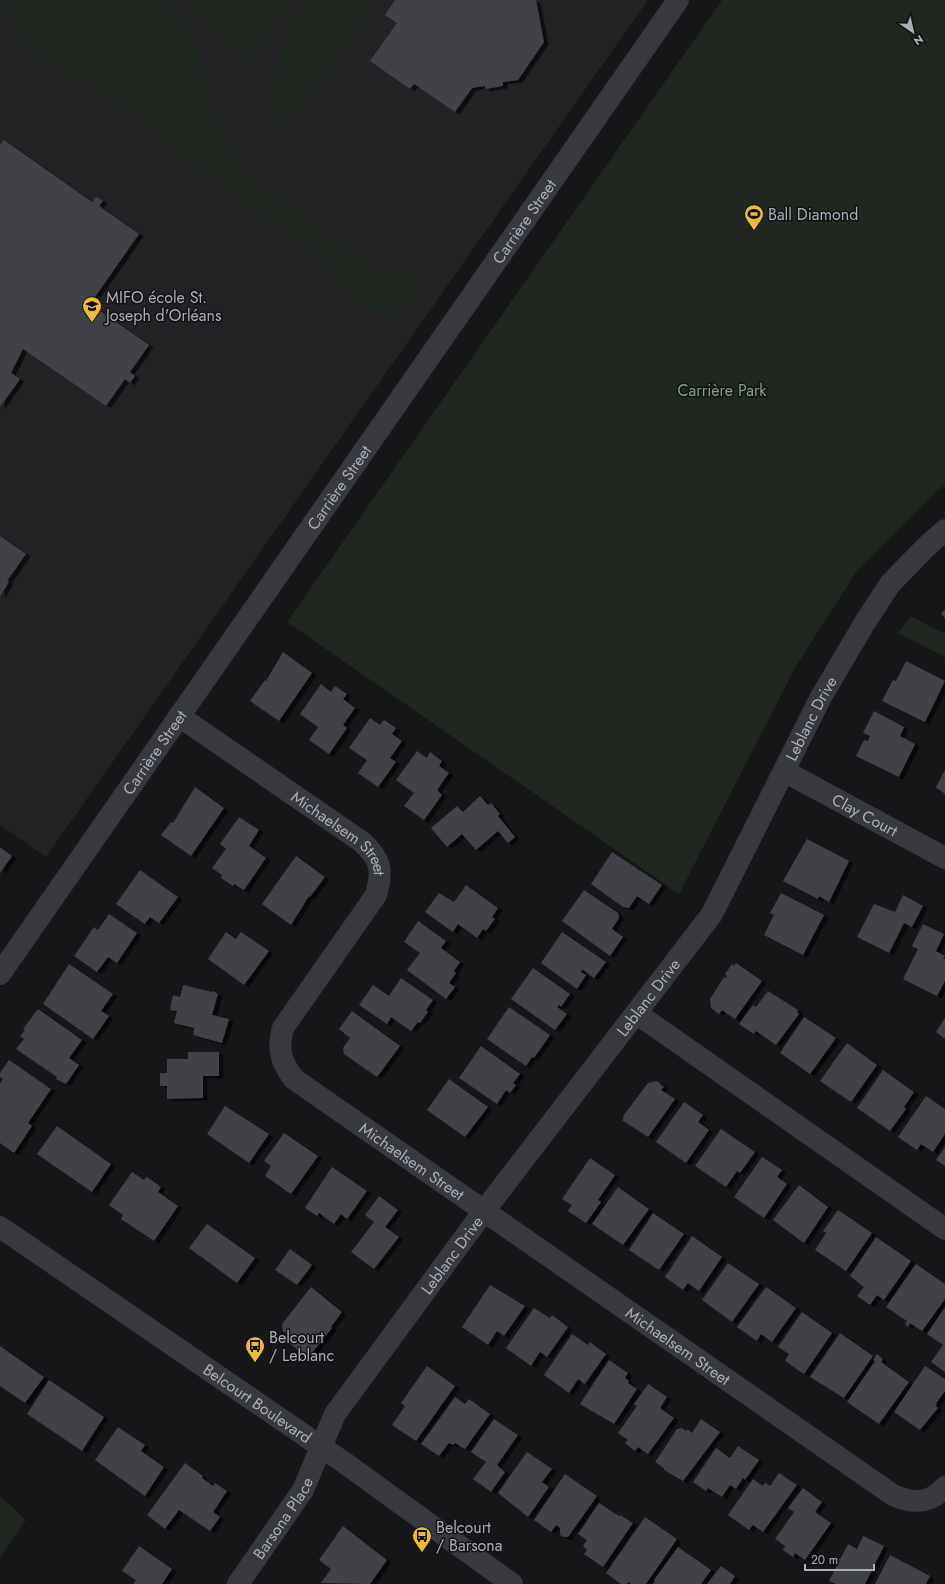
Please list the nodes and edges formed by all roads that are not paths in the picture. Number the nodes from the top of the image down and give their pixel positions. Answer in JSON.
{"nodes":[{"id":1,"x":678,"y":0,"type":"edge"},
{"id":2,"x":945,"y":530,"type":"edge"},
{"id":3,"x":179,"y":716,"type":"junction"},
{"id":4,"x":784,"y":772,"type":"junction"},
{"id":5,"x":945,"y":858,"type":"edge"},
{"id":6,"x":0,"y":974,"type":"edge"},
{"id":7,"x":636,"y":1013,"type":"junction"},
{"id":8,"x":484,"y":1211,"type":"junction"},
{"id":9,"x":0,"y":1227,"type":"edge"},
{"id":10,"x":945,"y":1229,"type":"edge"},
{"id":11,"x":322,"y":1447,"type":"junction"},
{"id":12,"x":945,"y":1487,"type":"edge"},
{"id":13,"x":238,"y":1584,"type":"edge"},
{"id":14,"x":512,"y":1584,"type":"edge"}],
"edges":[{"from":1,"to":3,"type":"street","name":"Carrière Street"},
{"from":2,"to":4,"type":"street","name":"Leblanc Drive"},
{"from":3,"to":6,"type":"street","name":"Carrière Street"},
{"from":3,"to":8,"type":"street","name":"Michaelsem Street"},
{"from":4,"to":5,"type":"street","name":"Clay Court"},
{"from":4,"to":7,"type":"street","name":"Leblanc Drive"},
{"from":7,"to":8,"type":"street","name":"Leblanc Drive"},
{"from":7,"to":10,"type":"street"},
{"from":8,"to":11,"type":"street","name":"Leblanc Drive"},
{"from":8,"to":12,"type":"street","name":"Michaelsem Street"},
{"from":9,"to":11,"type":"street","name":"Belcourt Boulevard"},
{"from":11,"to":13,"type":"street","name":"Barsona Place"},
{"from":11,"to":14,"type":"street","name":"Belcourt Boulevard"}]}
